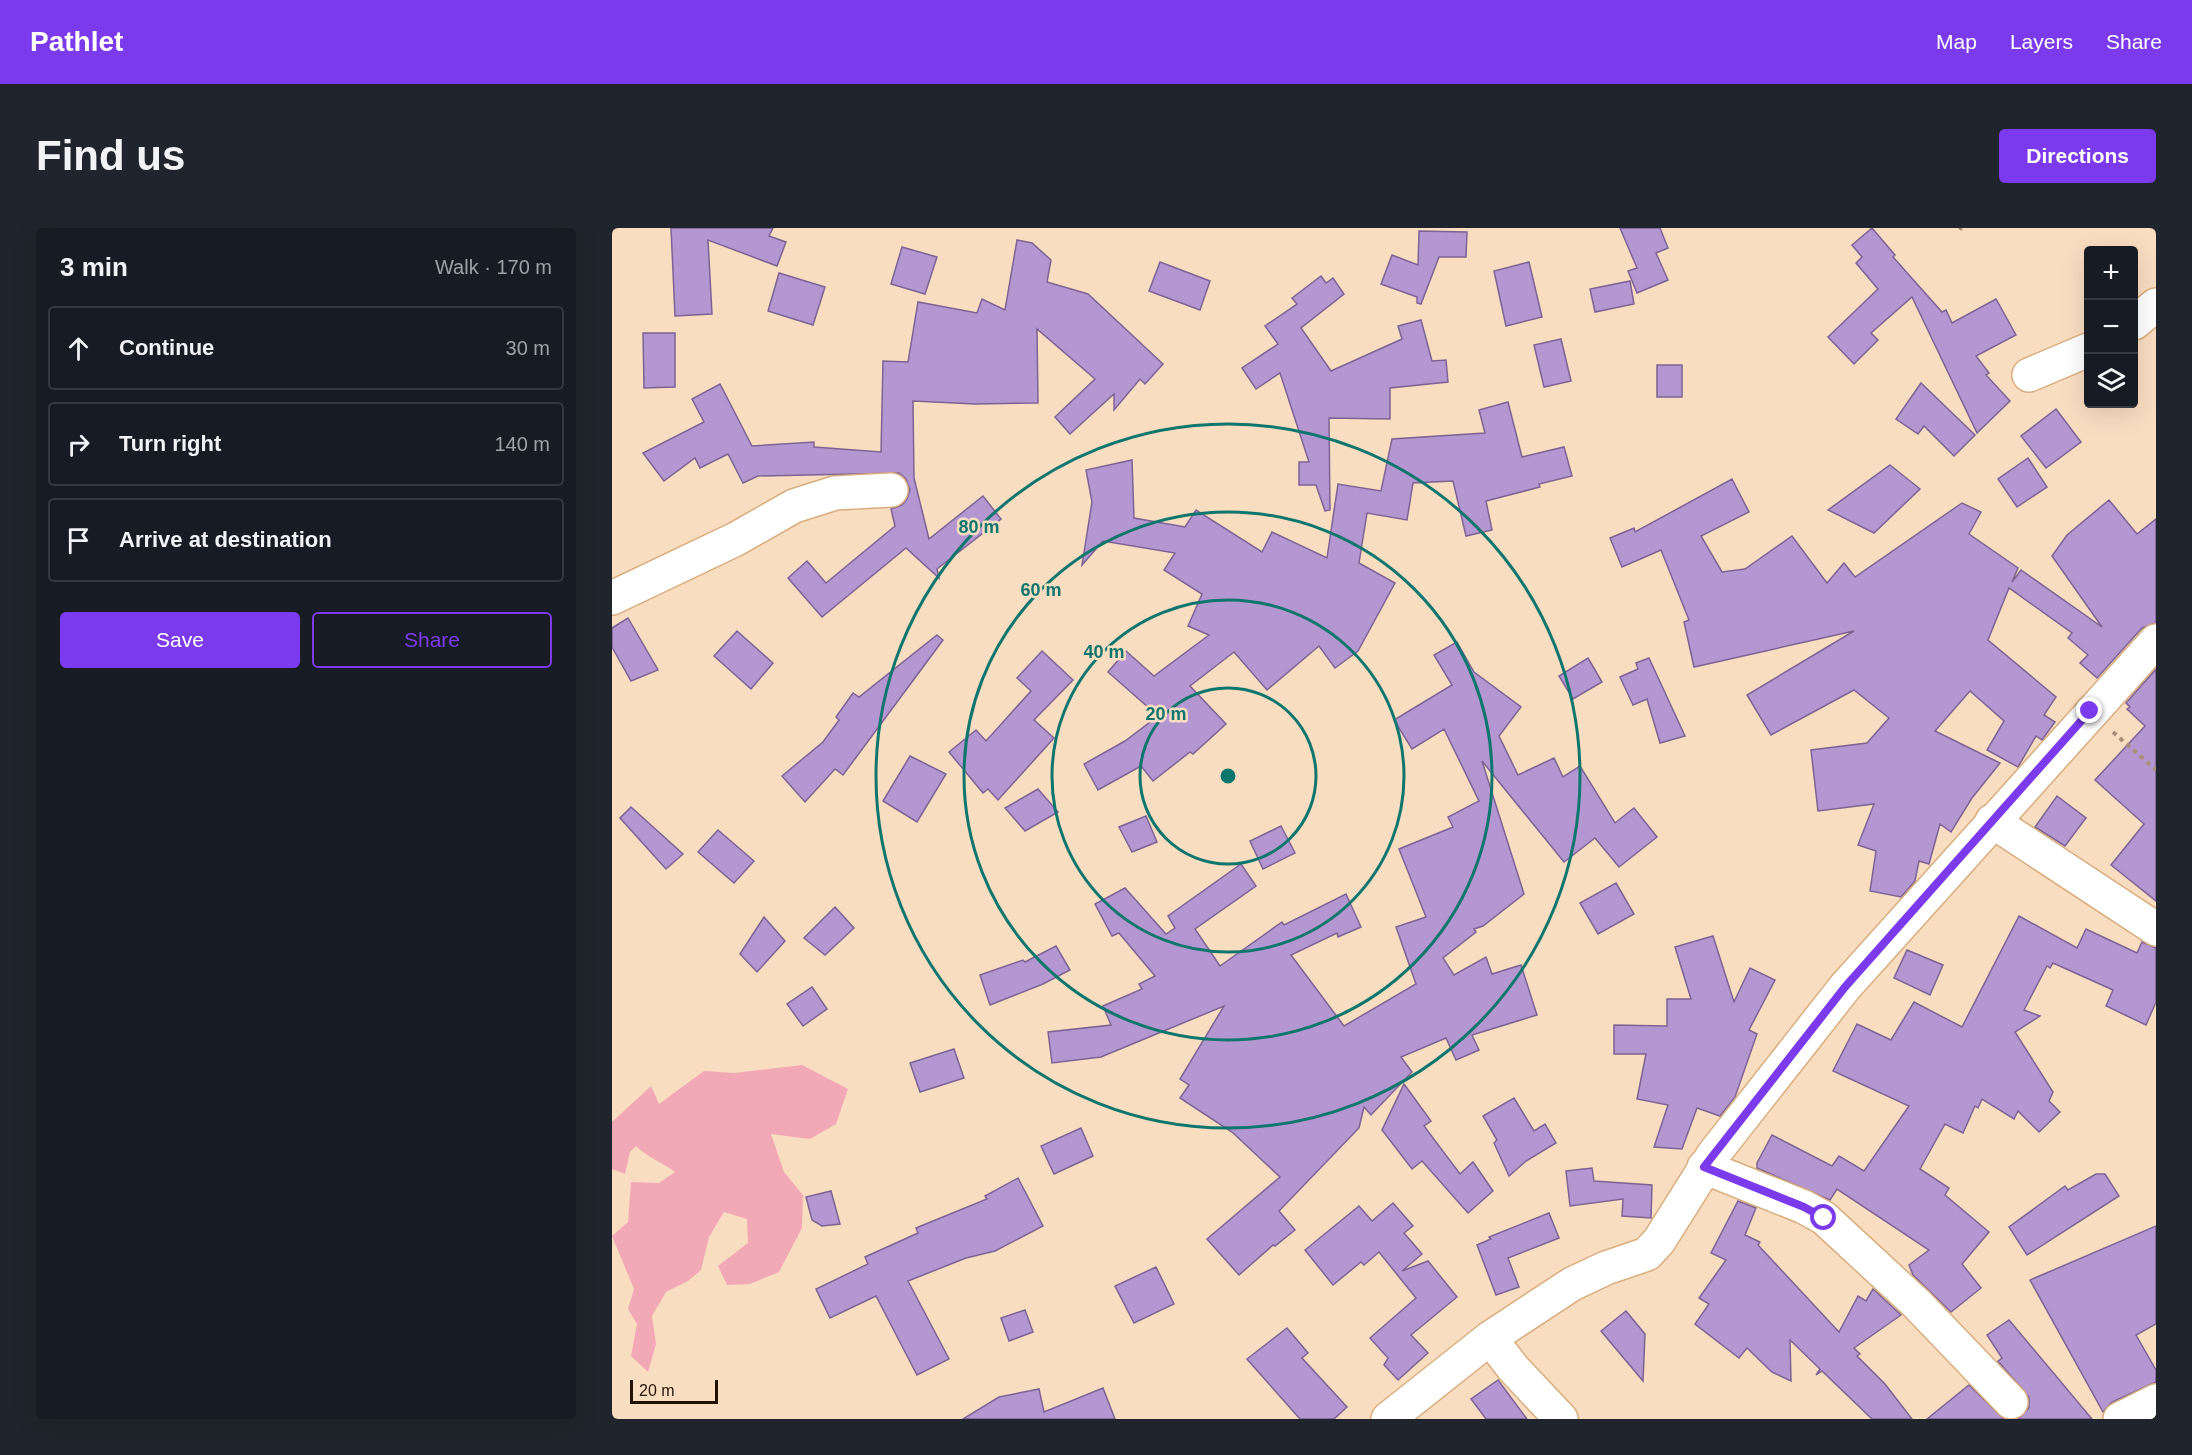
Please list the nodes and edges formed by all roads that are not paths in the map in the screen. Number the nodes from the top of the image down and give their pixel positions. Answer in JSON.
{"nodes":[{"id":1,"x":2156,"y":305,"type":"edge"},
{"id":2,"x":2138,"y":319,"type":"edge"},
{"id":3,"x":2084,"y":352,"type":"edge"},
{"id":4,"x":2029,"y":375,"type":"dead end"},
{"id":5,"x":891,"y":490,"type":"dead end"},
{"id":6,"x":612,"y":598,"type":"edge"},
{"id":7,"x":2156,"y":641,"type":"edge"},
{"id":8,"x":1992,"y":821,"type":"junction"},
{"id":9,"x":2156,"y":929,"type":"edge"},
{"id":10,"x":1704,"y":1167,"type":"junction"},
{"id":11,"x":1490,"y":1338,"type":"junction"},
{"id":12,"x":2156,"y":1401,"type":"edge"},
{"id":13,"x":2011,"y":1402,"type":"dead end"},
{"id":14,"x":1388,"y":1419,"type":"edge"},
{"id":15,"x":1561,"y":1419,"type":"edge"},
{"id":16,"x":2120,"y":1419,"type":"edge"}],
"edges":[{"from":1,"to":2,"type":"street"},
{"from":3,"to":4,"type":"street"},
{"from":5,"to":6,"type":"street"},
{"from":7,"to":8,"type":"street"},
{"from":8,"to":9,"type":"street"},
{"from":8,"to":10,"type":"street"},
{"from":10,"to":11,"type":"street"},
{"from":10,"to":13,"type":"street"},
{"from":11,"to":14,"type":"street"},
{"from":11,"to":15,"type":"street"},
{"from":12,"to":16,"type":"street"}]}
